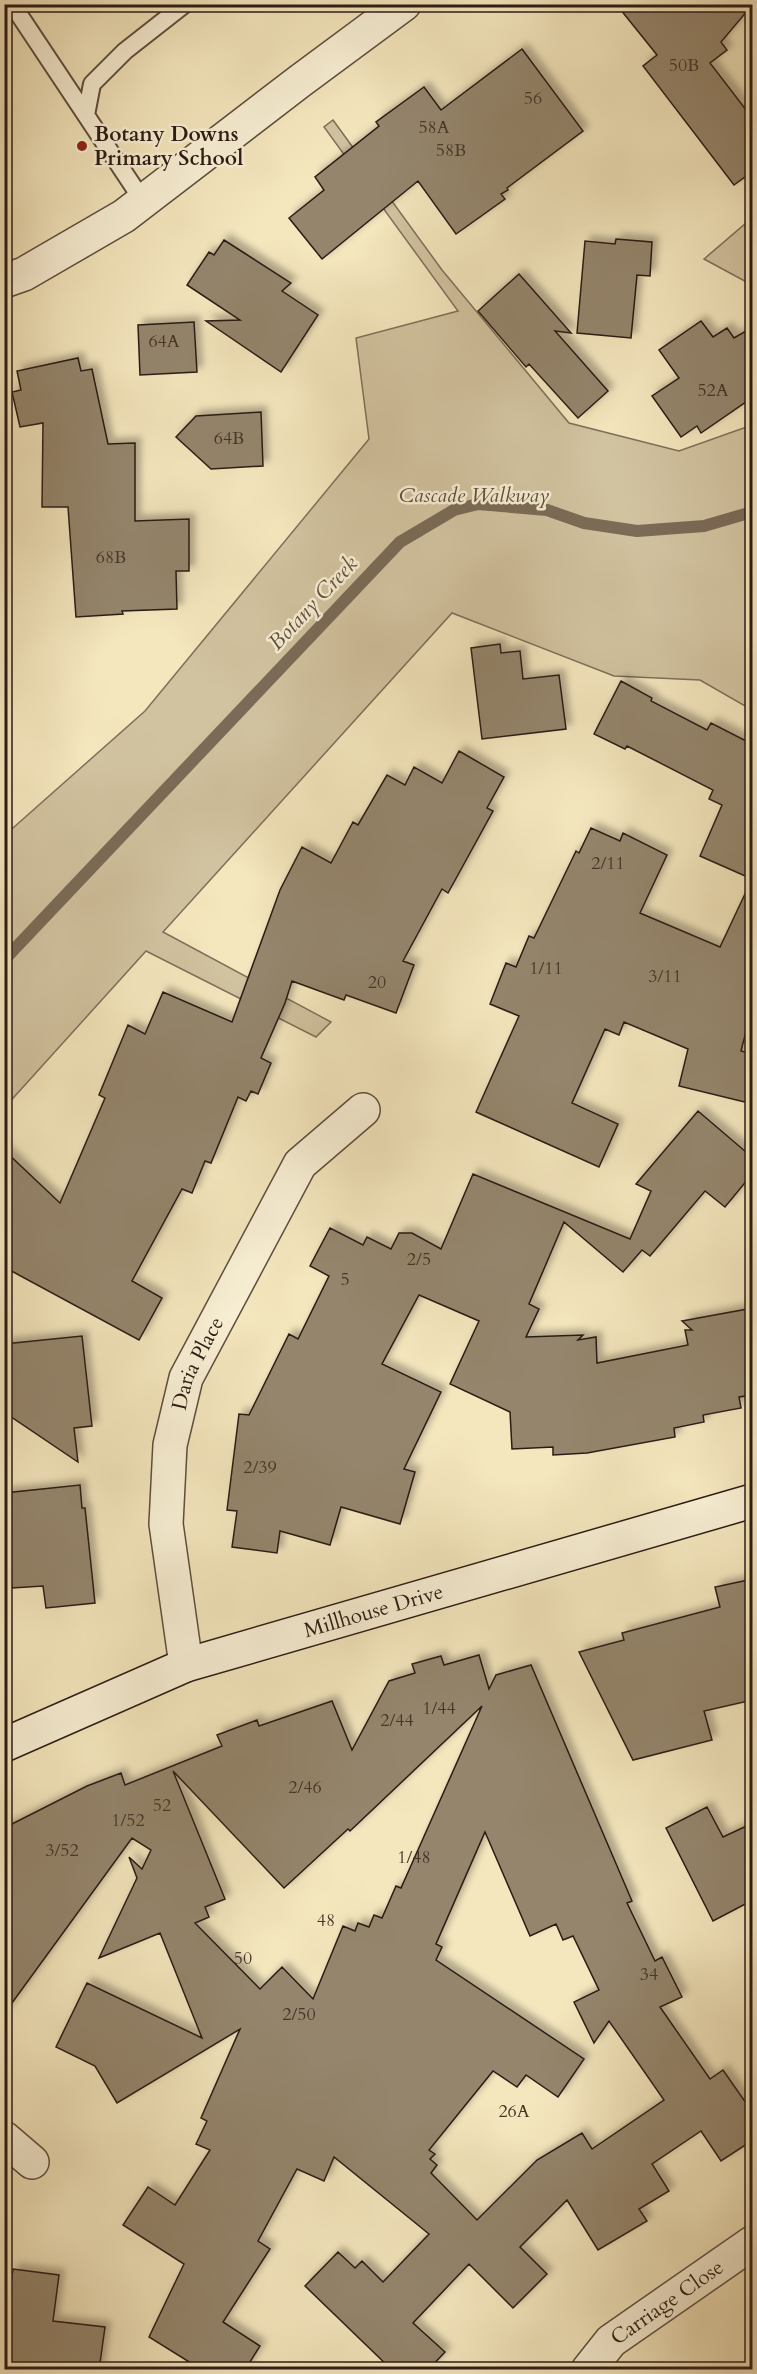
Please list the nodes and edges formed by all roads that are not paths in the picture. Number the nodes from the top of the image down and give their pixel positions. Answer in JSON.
{"nodes":[{"id":1,"x":12,"y":4,"type":"edge"},
{"id":2,"x":185,"y":4,"type":"edge"},
{"id":3,"x":389,"y":9,"type":"edge"},
{"id":4,"x":86,"y":115,"type":"junction"},
{"id":5,"x":143,"y":201,"type":"junction"},
{"id":6,"x":4,"y":281,"type":"edge"},
{"id":7,"x":363,"y":1110,"type":"dead end"},
{"id":8,"x":753,"y":1502,"type":"edge"},
{"id":9,"x":186,"y":1665,"type":"junction"},
{"id":10,"x":4,"y":1745,"type":"edge"},
{"id":11,"x":4,"y":2138,"type":"edge"},
{"id":12,"x":32,"y":2162,"type":"dead end"},
{"id":13,"x":753,"y":2243,"type":"edge"},
{"id":14,"x":588,"y":2370,"type":"edge"}],
"edges":[{"from":1,"to":4,"type":"lane"},
{"from":2,"to":4,"type":"lane"},
{"from":3,"to":5,"type":"street"},
{"from":4,"to":5,"type":"lane"},
{"from":5,"to":6,"type":"street"},
{"from":7,"to":9,"type":"street","name":"Daria Place"},
{"from":8,"to":9,"type":"street","name":"Millhouse Drive"},
{"from":9,"to":10,"type":"street","name":"Millhouse Drive"},
{"from":11,"to":12,"type":"street"},
{"from":13,"to":14,"type":"street","name":"Carriage Close"}]}
